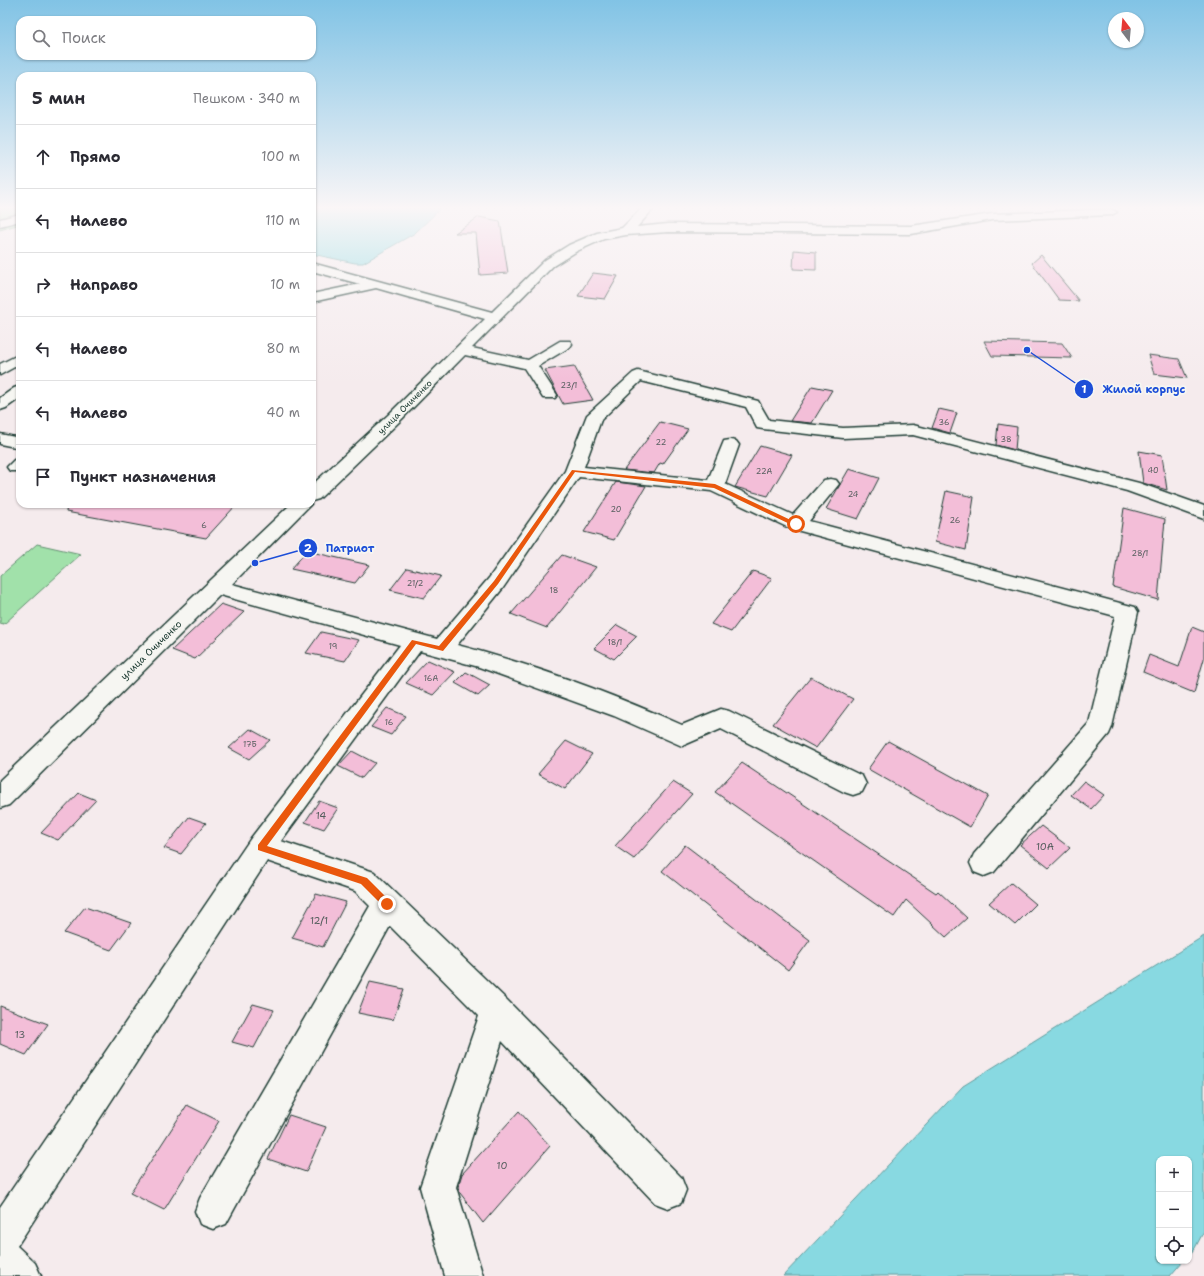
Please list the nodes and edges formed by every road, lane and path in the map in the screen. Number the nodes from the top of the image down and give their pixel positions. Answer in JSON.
{"nodes":[{"id":1,"x":545,"y":267,"type":"edge"},
{"id":2,"x":316,"y":268,"type":"edge"},
{"id":3,"x":376,"y":285,"type":"junction"},
{"id":4,"x":316,"y":297,"type":"edge"},
{"id":5,"x":495,"y":317,"type":"junction"},
{"id":6,"x":565,"y":344,"type":"dead end"},
{"id":7,"x":462,"y":350,"type":"junction"},
{"id":8,"x":16,"y":361,"type":"edge"},
{"id":9,"x":530,"y":365,"type":"junction"},
{"id":10,"x":0,"y":370,"type":"edge"},
{"id":11,"x":16,"y":394,"type":"edge"},
{"id":12,"x":549,"y":395,"type":"dead end"},
{"id":13,"x":0,"y":405,"type":"edge"},
{"id":14,"x":0,"y":439,"type":"edge"},
{"id":15,"x":16,"y":442,"type":"edge"},
{"id":16,"x":730,"y":445,"type":"dead end"},
{"id":17,"x":574,"y":471,"type":"junction"},
{"id":18,"x":830,"y":484,"type":"dead end"},
{"id":19,"x":715,"y":486,"type":"junction"},
{"id":20,"x":316,"y":491,"type":"edge"},
{"id":21,"x":298,"y":508,"type":"edge"},
{"id":22,"x":1204,"y":513,"type":"edge"},
{"id":23,"x":796,"y":524,"type":"junction"},
{"id":24,"x":215,"y":587,"type":"junction"},
{"id":25,"x":428,"y":645,"type":"junction"},
{"id":26,"x":853,"y":784,"type":"dead end"},
{"id":27,"x":0,"y":797,"type":"edge"},
{"id":28,"x":261,"y":847,"type":"junction"},
{"id":29,"x":984,"y":863,"type":"dead end"},
{"id":30,"x":387,"y":904,"type":"junction"},
{"id":31,"x":496,"y":1011,"type":"junction"},
{"id":32,"x":668,"y":1190,"type":"dead end"},
{"id":33,"x":213,"y":1210,"type":"dead end"},
{"id":34,"x":0,"y":1239,"type":"edge"},
{"id":35,"x":0,"y":1256,"type":"edge"},
{"id":36,"x":22,"y":1276,"type":"edge"},
{"id":37,"x":464,"y":1276,"type":"edge"}],
"edges":[{"from":1,"to":5,"type":"street","name":"улица Очиченко"},
{"from":2,"to":3,"type":"street"},
{"from":3,"to":4,"type":"street"},
{"from":3,"to":5,"type":"street"},
{"from":5,"to":7,"type":"street","name":"улица Очиченко"},
{"from":6,"to":9,"type":"street"},
{"from":7,"to":9,"type":"street"},
{"from":7,"to":20,"type":"street","name":"улица Очиченко"},
{"from":8,"to":10,"type":"street"},
{"from":9,"to":12,"type":"street"},
{"from":11,"to":13,"type":"street"},
{"from":14,"to":15,"type":"street"},
{"from":16,"to":19,"type":"street"},
{"from":17,"to":19,"type":"street"},
{"from":17,"to":22,"type":"street"},
{"from":17,"to":25,"type":"street"},
{"from":18,"to":23,"type":"street"},
{"from":19,"to":23,"type":"street"},
{"from":21,"to":24,"type":"street","name":"улица Очиченко"},
{"from":23,"to":29,"type":"street"},
{"from":24,"to":25,"type":"street"},
{"from":24,"to":27,"type":"street","name":"улица Очиченко"},
{"from":25,"to":26,"type":"street"},
{"from":25,"to":28,"type":"street"},
{"from":28,"to":30,"type":"street"},
{"from":28,"to":34,"type":"street"},
{"from":30,"to":31,"type":"street"},
{"from":30,"to":33,"type":"street"},
{"from":31,"to":32,"type":"street"},
{"from":31,"to":37,"type":"street"},
{"from":35,"to":36,"type":"street"}]}
